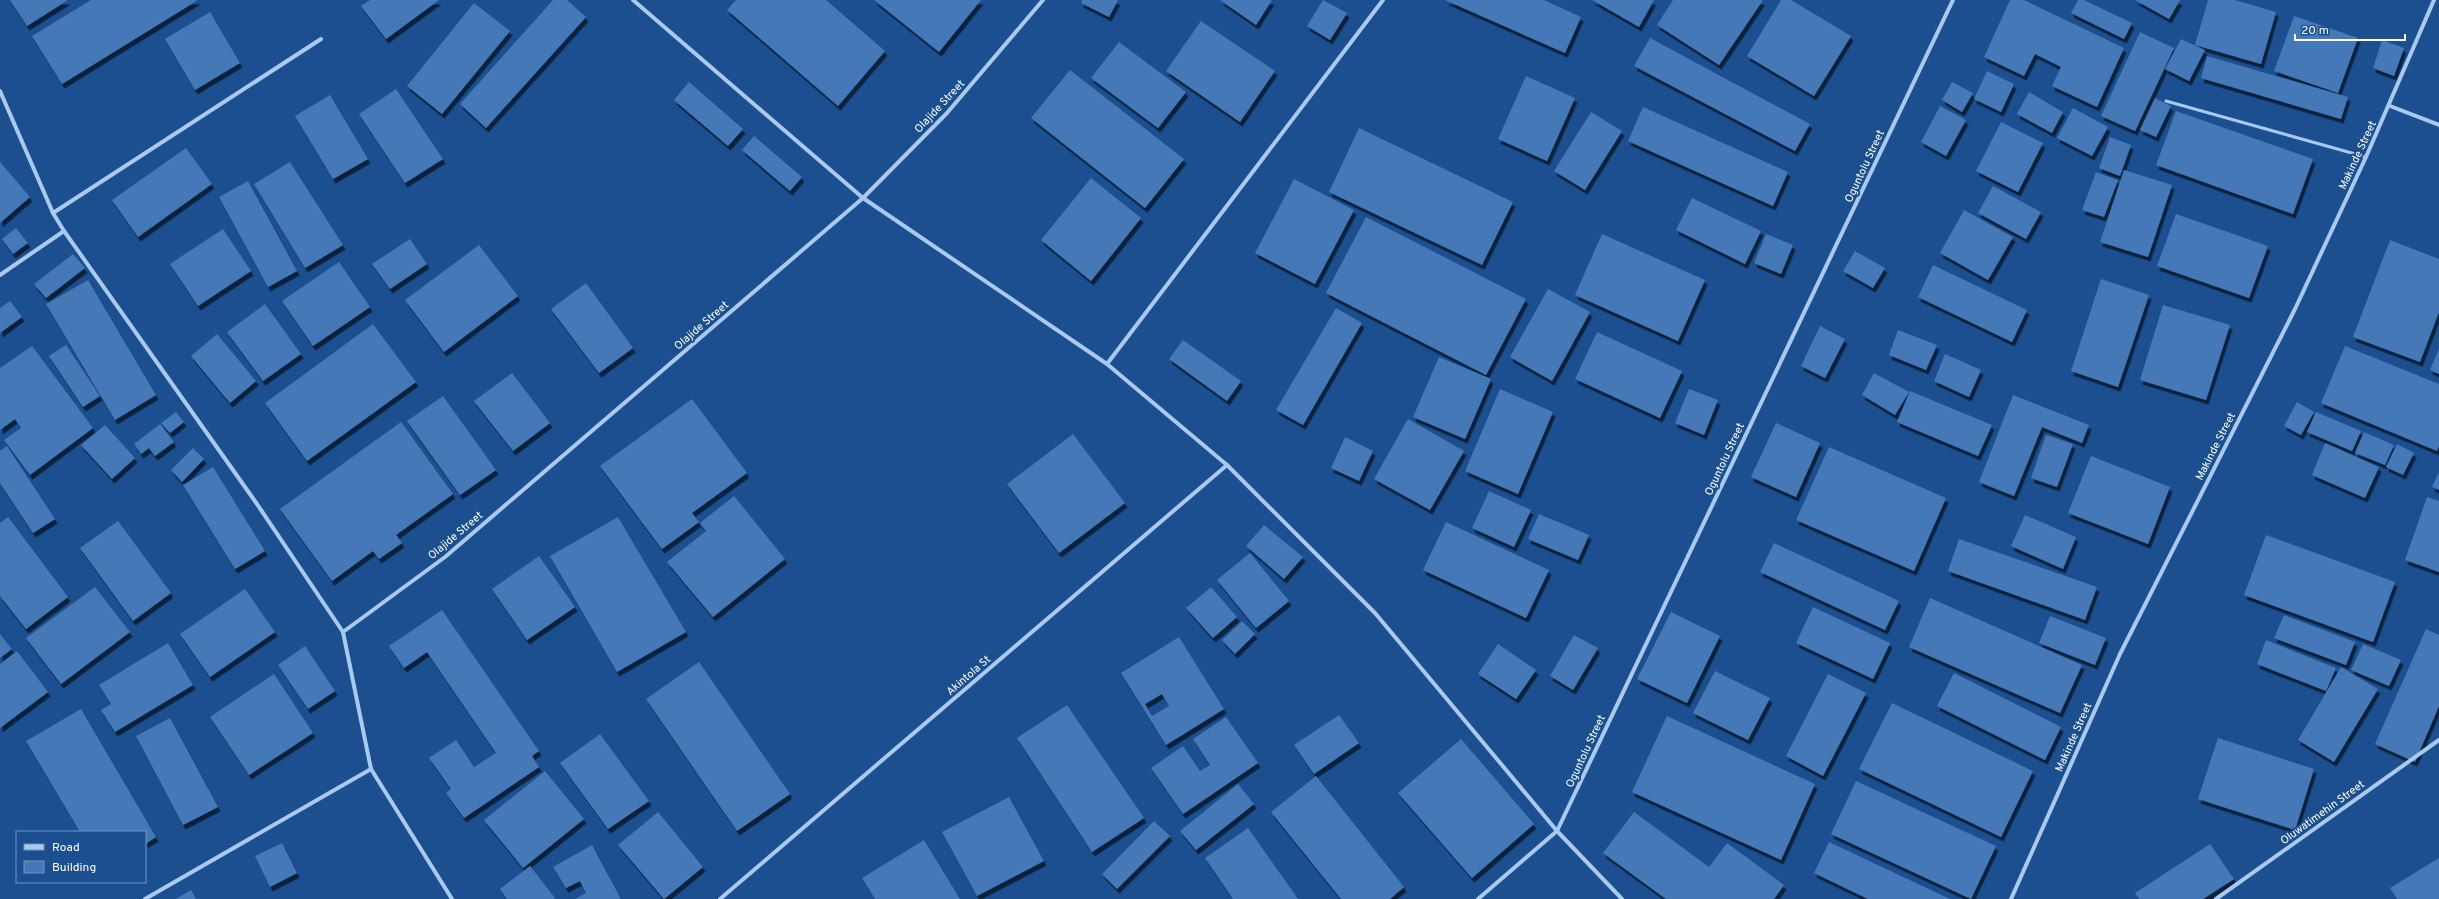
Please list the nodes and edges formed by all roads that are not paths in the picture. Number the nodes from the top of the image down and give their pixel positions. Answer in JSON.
{"nodes":[{"id":1,"x":633,"y":0,"type":"edge"},
{"id":2,"x":1043,"y":0,"type":"edge"},
{"id":3,"x":1382,"y":0,"type":"edge"},
{"id":4,"x":1953,"y":0,"type":"edge"},
{"id":5,"x":2434,"y":0,"type":"edge"},
{"id":6,"x":321,"y":39,"type":"dead end"},
{"id":7,"x":0,"y":91,"type":"edge"},
{"id":8,"x":2166,"y":101,"type":"dead end"},
{"id":9,"x":2390,"y":106,"type":"junction"},
{"id":10,"x":2439,"y":125,"type":"edge"},
{"id":11,"x":2366,"y":158,"type":"junction"},
{"id":12,"x":863,"y":198,"type":"junction"},
{"id":13,"x":53,"y":213,"type":"junction"},
{"id":14,"x":64,"y":231,"type":"junction"},
{"id":15,"x":0,"y":275,"type":"edge"},
{"id":16,"x":1107,"y":364,"type":"junction"},
{"id":17,"x":1227,"y":465,"type":"junction"},
{"id":18,"x":342,"y":632,"type":"junction"},
{"id":19,"x":2439,"y":740,"type":"edge"},
{"id":20,"x":371,"y":769,"type":"junction"},
{"id":21,"x":1557,"y":831,"type":"junction"},
{"id":22,"x":145,"y":899,"type":"edge"},
{"id":23,"x":452,"y":899,"type":"edge"},
{"id":24,"x":720,"y":899,"type":"edge"},
{"id":25,"x":1478,"y":899,"type":"edge"},
{"id":26,"x":1622,"y":899,"type":"edge"},
{"id":27,"x":2012,"y":899,"type":"edge"},
{"id":28,"x":2216,"y":899,"type":"edge"}],
"edges":[{"from":1,"to":12,"type":"street"},
{"from":2,"to":12,"type":"street","name":"Olajide Street"},
{"from":3,"to":16,"type":"street"},
{"from":4,"to":21,"type":"street","name":"Oguntolu Street"},
{"from":5,"to":9,"type":"street","name":"Makinde Street"},
{"from":6,"to":13,"type":"street"},
{"from":7,"to":13,"type":"street"},
{"from":8,"to":11,"type":"lane"},
{"from":9,"to":10,"type":"street"},
{"from":9,"to":11,"type":"street","name":"Makinde Street"},
{"from":11,"to":27,"type":"street","name":"Makinde Street"},
{"from":12,"to":16,"type":"street"},
{"from":12,"to":18,"type":"street","name":"Olajide Street"},
{"from":13,"to":14,"type":"street"},
{"from":14,"to":15,"type":"street"},
{"from":14,"to":18,"type":"street"},
{"from":16,"to":17,"type":"street"},
{"from":17,"to":21,"type":"street"},
{"from":17,"to":24,"type":"street","name":"Akintola St"},
{"from":18,"to":20,"type":"street"},
{"from":19,"to":28,"type":"street","name":"Oluwatimehin Street"},
{"from":20,"to":22,"type":"street"},
{"from":20,"to":23,"type":"street"},
{"from":21,"to":25,"type":"street","name":"Oguntolu Street"},
{"from":21,"to":26,"type":"street"}]}
